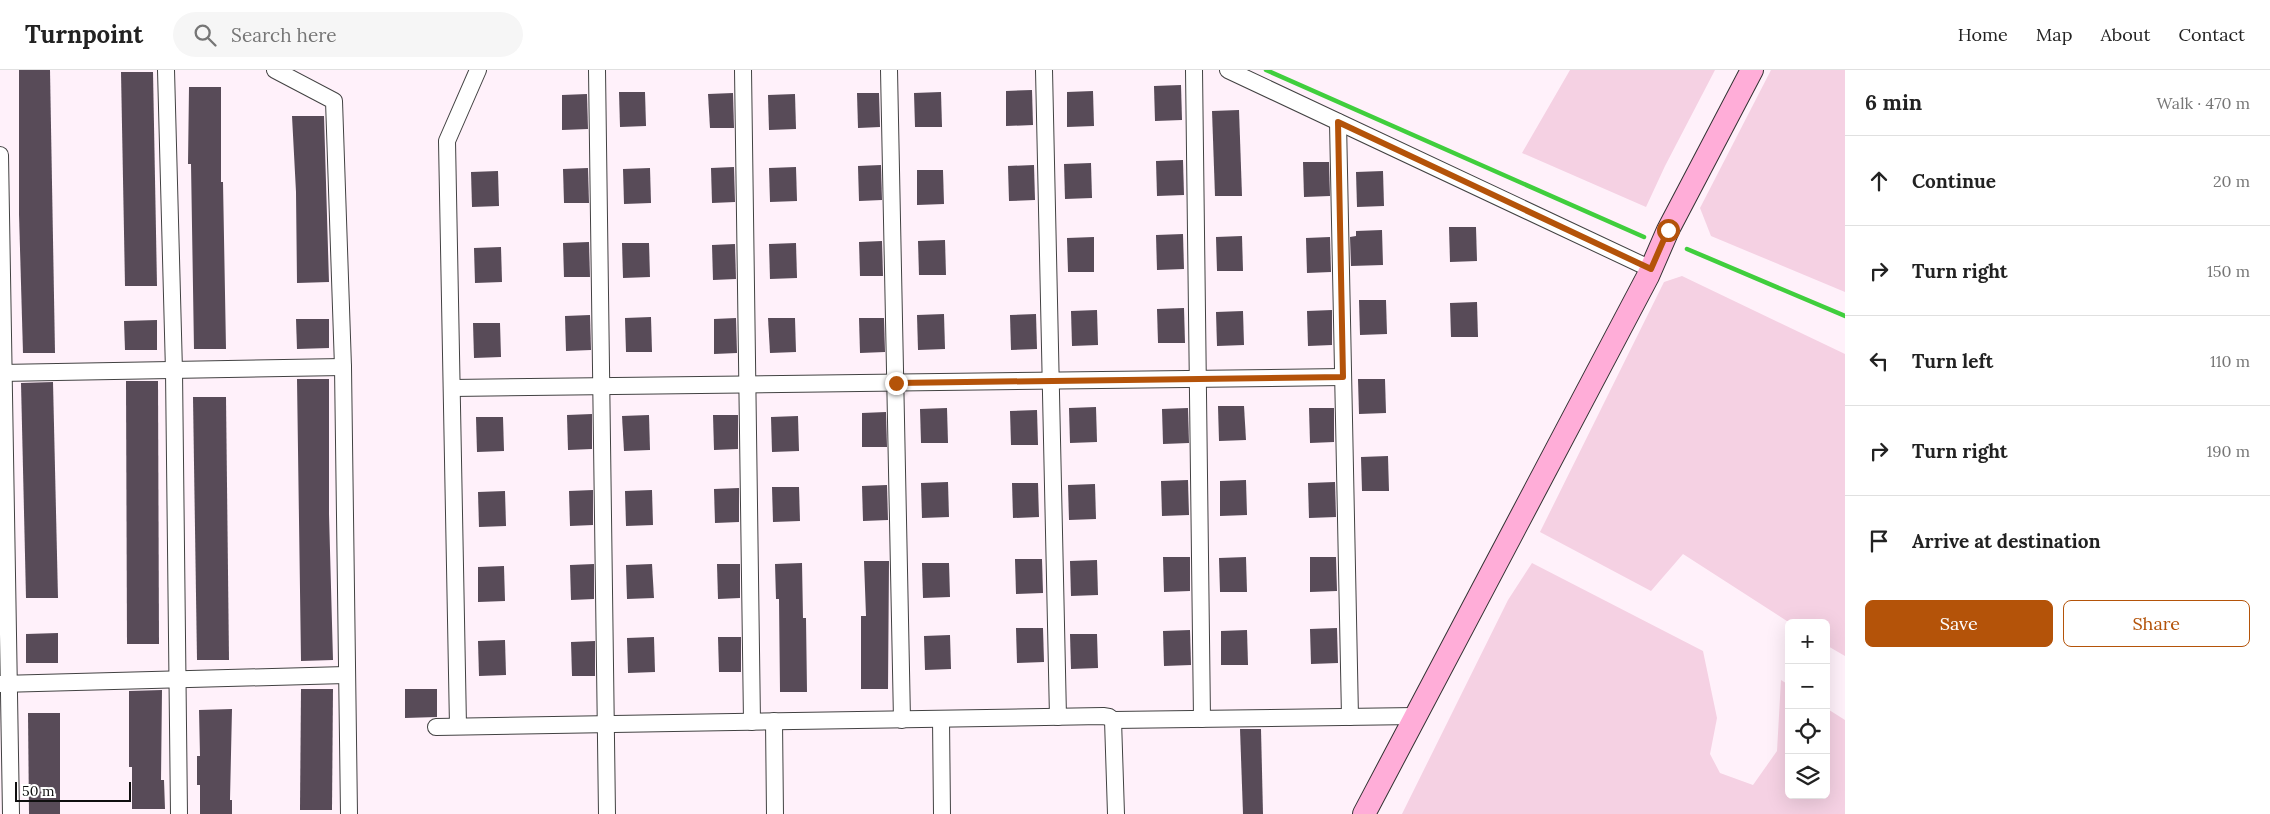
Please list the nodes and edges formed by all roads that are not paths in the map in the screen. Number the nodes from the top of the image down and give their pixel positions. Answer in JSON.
{"nodes":[{"id":1,"x":166,"y":70,"type":"edge"},
{"id":2,"x":275,"y":70,"type":"edge"},
{"id":3,"x":478,"y":70,"type":"edge"},
{"id":4,"x":596,"y":70,"type":"edge"},
{"id":5,"x":743,"y":70,"type":"edge"},
{"id":6,"x":890,"y":70,"type":"edge"},
{"id":7,"x":1044,"y":70,"type":"edge"},
{"id":8,"x":1194,"y":70,"type":"edge"},
{"id":9,"x":1228,"y":70,"type":"edge"},
{"id":10,"x":1752,"y":70,"type":"edge"},
{"id":11,"x":1338,"y":122,"type":"junction"},
{"id":12,"x":0,"y":155,"type":"edge"},
{"id":13,"x":1651,"y":269,"type":"junction"},
{"id":14,"x":343,"y":367,"type":"junction"},
{"id":15,"x":174,"y":370,"type":"junction"},
{"id":16,"x":2,"y":373,"type":"edge"},
{"id":17,"x":1343,"y":377,"type":"junction"},
{"id":18,"x":1197,"y":379,"type":"junction"},
{"id":19,"x":1051,"y":381,"type":"junction"},
{"id":20,"x":896,"y":383,"type":"junction"},
{"id":21,"x":747,"y":384,"type":"junction"},
{"id":22,"x":600,"y":386,"type":"junction"},
{"id":23,"x":452,"y":388,"type":"junction"},
{"id":24,"x":346,"y":675,"type":"junction"},
{"id":25,"x":176,"y":679,"type":"junction"},
{"id":26,"x":4,"y":684,"type":"edge"},
{"id":27,"x":1416,"y":716,"type":"junction"},
{"id":28,"x":1058,"y":717,"type":"junction"},
{"id":29,"x":1350,"y":717,"type":"junction"},
{"id":30,"x":941,"y":719,"type":"junction"},
{"id":31,"x":1202,"y":719,"type":"junction"},
{"id":32,"x":902,"y":720,"type":"junction"},
{"id":33,"x":1113,"y":720,"type":"junction"},
{"id":34,"x":752,"y":722,"type":"junction"},
{"id":35,"x":774,"y":722,"type":"junction"},
{"id":36,"x":604,"y":724,"type":"junction"},
{"id":37,"x":458,"y":726,"type":"junction"},
{"id":38,"x":436,"y":727,"type":"dead end"},
{"id":39,"x":11,"y":814,"type":"edge"},
{"id":40,"x":179,"y":814,"type":"edge"},
{"id":41,"x":348,"y":814,"type":"edge"},
{"id":42,"x":607,"y":814,"type":"edge"},
{"id":43,"x":775,"y":814,"type":"edge"},
{"id":44,"x":942,"y":814,"type":"edge"},
{"id":45,"x":1116,"y":814,"type":"edge"},
{"id":46,"x":1364,"y":814,"type":"edge"}],
"edges":[{"from":1,"to":15,"type":"street"},
{"from":2,"to":14,"type":"street"},
{"from":3,"to":23,"type":"street"},
{"from":4,"to":22,"type":"street"},
{"from":5,"to":21,"type":"street"},
{"from":6,"to":20,"type":"street"},
{"from":7,"to":19,"type":"street"},
{"from":8,"to":18,"type":"street"},
{"from":9,"to":11,"type":"street"},
{"from":10,"to":13,"type":"main road"},
{"from":11,"to":13,"type":"street"},
{"from":11,"to":17,"type":"street"},
{"from":12,"to":16,"type":"street"},
{"from":13,"to":27,"type":"main road"},
{"from":14,"to":15,"type":"street"},
{"from":14,"to":24,"type":"street"},
{"from":15,"to":16,"type":"street"},
{"from":15,"to":25,"type":"street"},
{"from":16,"to":26,"type":"street"},
{"from":17,"to":18,"type":"street"},
{"from":17,"to":29,"type":"street"},
{"from":18,"to":19,"type":"street"},
{"from":18,"to":31,"type":"street"},
{"from":19,"to":20,"type":"street"},
{"from":19,"to":28,"type":"street"},
{"from":20,"to":21,"type":"street"},
{"from":20,"to":32,"type":"street"},
{"from":21,"to":22,"type":"street"},
{"from":21,"to":34,"type":"street"},
{"from":22,"to":23,"type":"street"},
{"from":22,"to":36,"type":"street"},
{"from":23,"to":37,"type":"street"},
{"from":24,"to":25,"type":"street"},
{"from":24,"to":41,"type":"street"},
{"from":25,"to":26,"type":"street"},
{"from":25,"to":40,"type":"street"},
{"from":26,"to":39,"type":"street"},
{"from":27,"to":29,"type":"street"},
{"from":27,"to":46,"type":"main road"},
{"from":28,"to":30,"type":"street"},
{"from":28,"to":33,"type":"street"},
{"from":29,"to":31,"type":"street"},
{"from":30,"to":32,"type":"street"},
{"from":30,"to":44,"type":"street"},
{"from":31,"to":33,"type":"street"},
{"from":32,"to":35,"type":"street"},
{"from":33,"to":45,"type":"street"},
{"from":34,"to":35,"type":"street"},
{"from":34,"to":36,"type":"street"},
{"from":35,"to":43,"type":"street"},
{"from":36,"to":37,"type":"street"},
{"from":36,"to":42,"type":"street"},
{"from":37,"to":38,"type":"street"}]}
